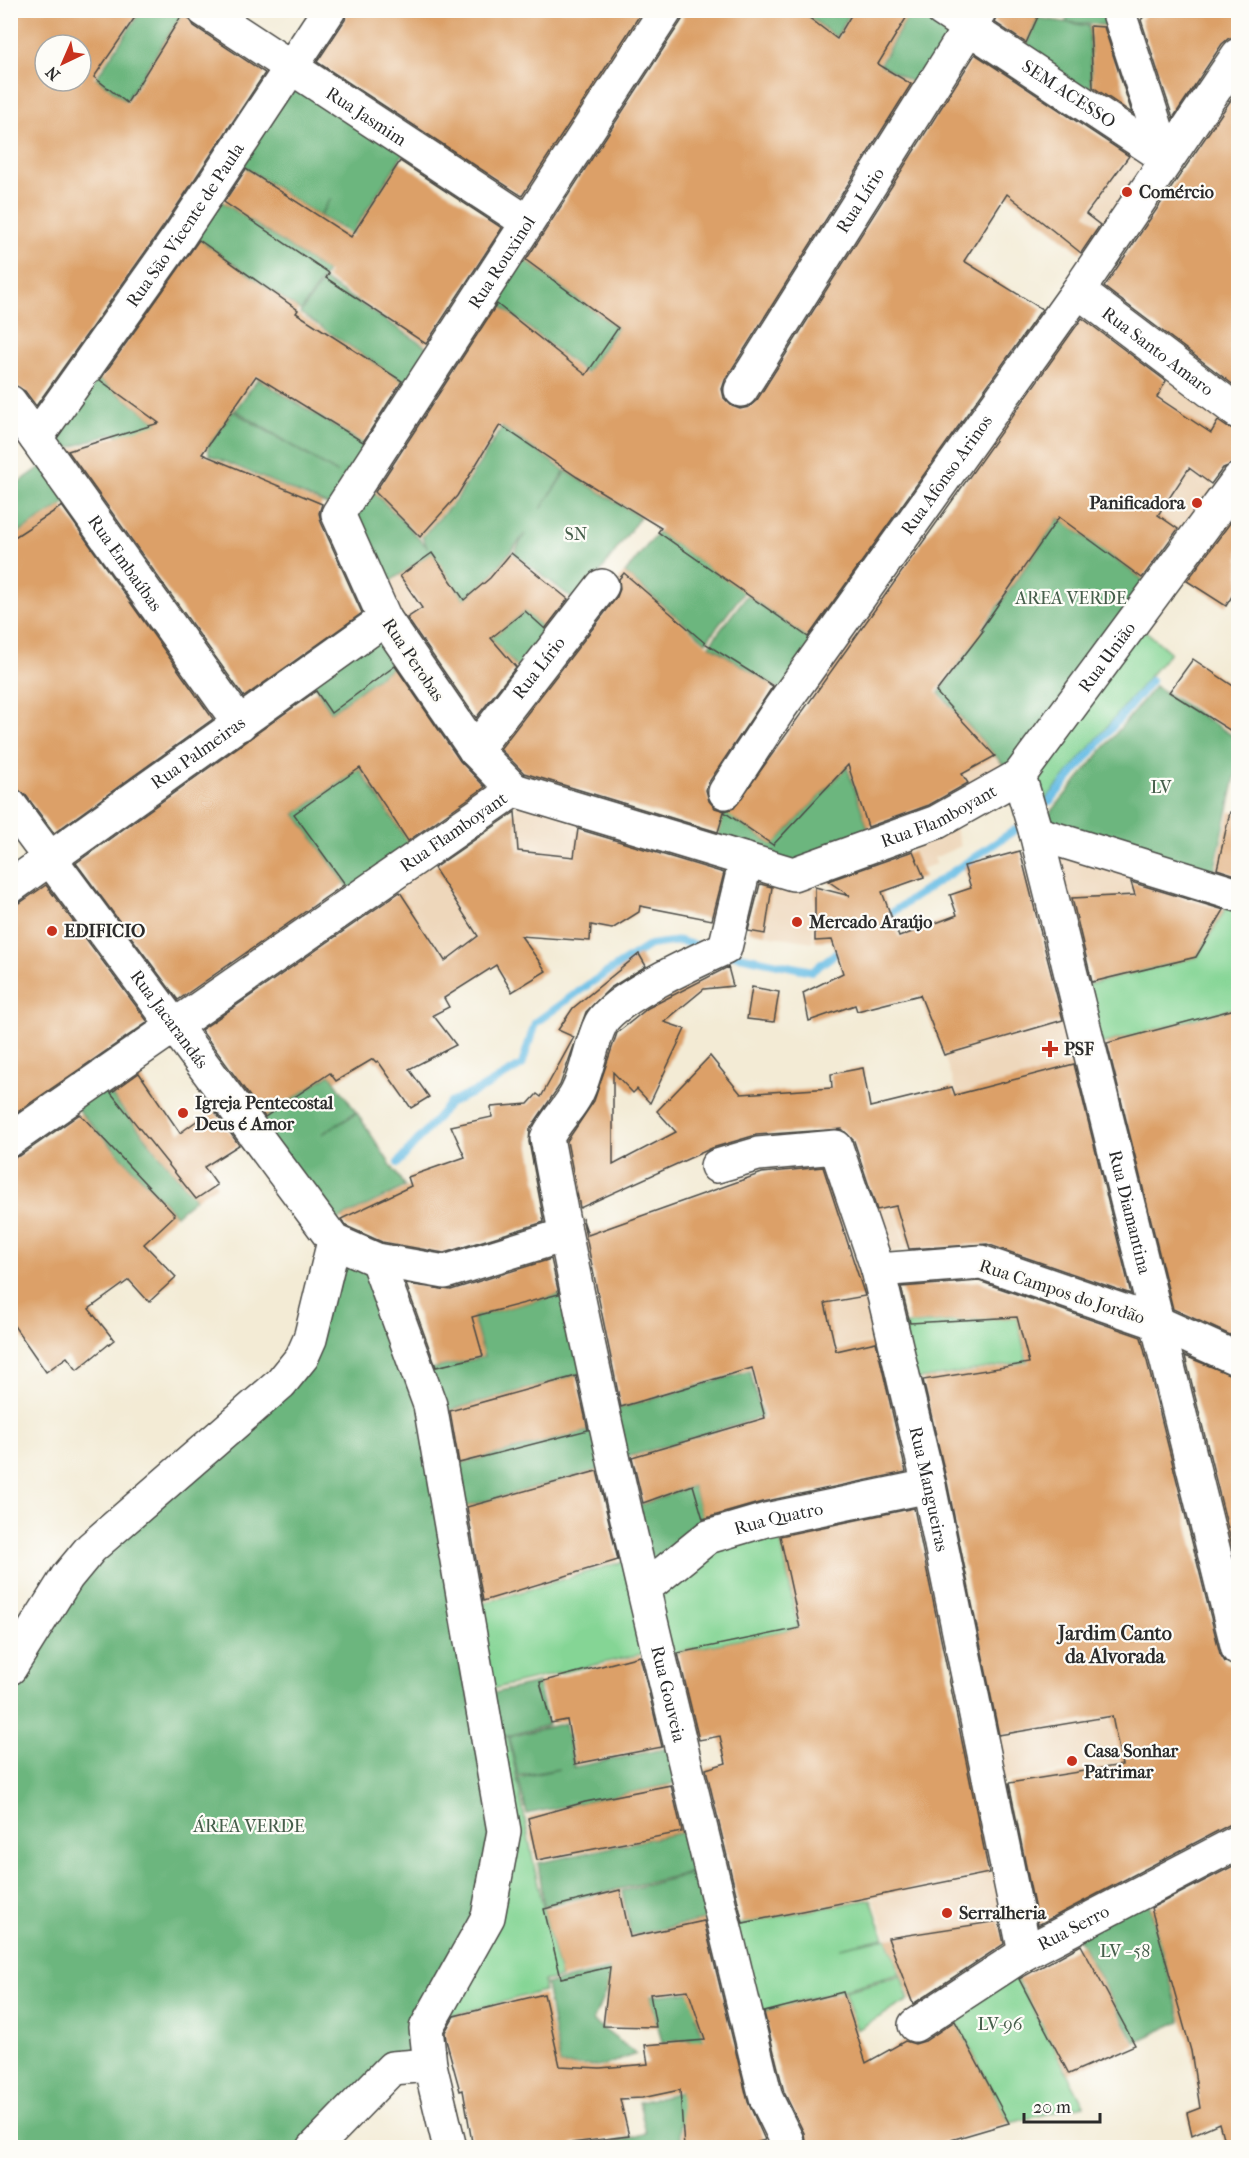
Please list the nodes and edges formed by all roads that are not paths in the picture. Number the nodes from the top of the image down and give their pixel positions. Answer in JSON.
{"nodes":[{"id":1,"x":204,"y":10,"type":"edge"},
{"id":2,"x":329,"y":10,"type":"edge"},
{"id":3,"x":666,"y":10,"type":"edge"},
{"id":4,"x":942,"y":10,"type":"edge"},
{"id":5,"x":1118,"y":10,"type":"edge"},
{"id":6,"x":974,"y":21,"type":"edge"},
{"id":7,"x":1239,"y":55,"type":"edge"},
{"id":8,"x":290,"y":68,"type":"junction"},
{"id":9,"x":1166,"y":158,"type":"junction"},
{"id":10,"x":527,"y":222,"type":"junction"},
{"id":11,"x":1078,"y":291,"type":"junction"},
{"id":12,"x":741,"y":390,"type":"dead end"},
{"id":13,"x":10,"y":402,"type":"edge"},
{"id":14,"x":1239,"y":412,"type":"edge"},
{"id":15,"x":36,"y":438,"type":"junction"},
{"id":16,"x":1234,"y":494,"type":"edge"},
{"id":17,"x":338,"y":514,"type":"joint"},
{"id":18,"x":602,"y":586,"type":"dead end"},
{"id":19,"x":385,"y":619,"type":"junction"},
{"id":20,"x":240,"y":724,"type":"junction"},
{"id":21,"x":475,"y":750,"type":"junction"},
{"id":22,"x":1019,"y":776,"type":"junction"},
{"id":23,"x":514,"y":790,"type":"junction"},
{"id":24,"x":725,"y":792,"type":"dead end"},
{"id":25,"x":10,"y":805,"type":"edge"},
{"id":26,"x":1036,"y":833,"type":"junction"},
{"id":27,"x":51,"y":859,"type":"junction"},
{"id":28,"x":746,"y":860,"type":"junction"},
{"id":29,"x":10,"y":887,"type":"edge"},
{"id":30,"x":1239,"y":895,"type":"edge"},
{"id":31,"x":175,"y":1026,"type":"junction"},
{"id":32,"x":10,"y":1140,"type":"edge"},
{"id":33,"x":717,"y":1166,"type":"dead end"},
{"id":34,"x":565,"y":1235,"type":"junction"},
{"id":35,"x":334,"y":1241,"type":"junction"},
{"id":36,"x":377,"y":1260,"type":"junction"},
{"id":37,"x":878,"y":1270,"type":"junction"},
{"id":38,"x":1158,"y":1323,"type":"junction"},
{"id":39,"x":1239,"y":1359,"type":"edge"},
{"id":40,"x":929,"y":1486,"type":"junction"},
{"id":41,"x":645,"y":1587,"type":"junction"},
{"id":42,"x":1239,"y":1649,"type":"edge"},
{"id":43,"x":10,"y":1668,"type":"edge"},
{"id":44,"x":1239,"y":1842,"type":"edge"},
{"id":45,"x":1025,"y":1953,"type":"junction"},
{"id":46,"x":915,"y":2025,"type":"dead end"},
{"id":47,"x":430,"y":2065,"type":"junction"},
{"id":48,"x":314,"y":2148,"type":"edge"},
{"id":49,"x":450,"y":2148,"type":"edge"},
{"id":50,"x":787,"y":2148,"type":"edge"}],
"edges":[{"from":1,"to":8,"type":"street","name":"Rua Jasmim"},
{"from":2,"to":8,"type":"street","name":"Rua São Vicente de Paula"},
{"from":3,"to":10,"type":"street","name":"Rua Rouxinol"},
{"from":4,"to":6,"type":"street","name":"SEM ACESSO"},
{"from":5,"to":9,"type":"street"},
{"from":6,"to":9,"type":"street","name":"SEM ACESSO"},
{"from":6,"to":12,"type":"street","name":"Rua Lírio"},
{"from":7,"to":9,"type":"street","name":"Rua Afonso Arinos"},
{"from":8,"to":10,"type":"street","name":"Rua Jasmim"},
{"from":8,"to":15,"type":"street","name":"Rua São Vicente de Paula"},
{"from":9,"to":11,"type":"street","name":"Rua Afonso Arinos"},
{"from":10,"to":17,"type":"street","name":"Rua Rouxinol"},
{"from":11,"to":14,"type":"street","name":"Rua Santo Amaro"},
{"from":11,"to":24,"type":"street","name":"Rua Afonso Arinos"},
{"from":13,"to":15,"type":"street","name":"Rua Embaúbas"},
{"from":15,"to":20,"type":"street","name":"Rua Embaúbas"},
{"from":16,"to":22,"type":"street","name":"Rua União"},
{"from":17,"to":19,"type":"street","name":"Rua Perobas"},
{"from":18,"to":21,"type":"street","name":"Rua Lírio"},
{"from":19,"to":20,"type":"street","name":"Rua Palmeiras"},
{"from":19,"to":21,"type":"street","name":"Rua Perobas"},
{"from":20,"to":27,"type":"street","name":"Rua Palmeiras"},
{"from":21,"to":23,"type":"street","name":"Rua Perobas"},
{"from":22,"to":26,"type":"street","name":"Rua Diamantina"},
{"from":22,"to":28,"type":"street","name":"Rua Flamboyant"},
{"from":23,"to":28,"type":"street","name":"Rua Flamboyant"},
{"from":23,"to":31,"type":"street","name":"Rua Flamboyant"},
{"from":25,"to":27,"type":"street","name":"Rua Jacarandás"},
{"from":26,"to":30,"type":"street"},
{"from":26,"to":38,"type":"street","name":"Rua Diamantina"},
{"from":27,"to":29,"type":"street","name":"Rua Palmeiras"},
{"from":27,"to":31,"type":"street","name":"Rua Jacarandás"},
{"from":28,"to":34,"type":"street","name":"Rua Gouveia"},
{"from":31,"to":32,"type":"street","name":"Rua Flamboyant"},
{"from":31,"to":35,"type":"street","name":"Rua Jacarandás"},
{"from":33,"to":37,"type":"street","name":"Rua Mangueiras"},
{"from":34,"to":36,"type":"street","name":"Rua Jacarandás"},
{"from":34,"to":41,"type":"street","name":"Rua Gouveia"},
{"from":35,"to":36,"type":"street","name":"Rua Jacarandás"},
{"from":35,"to":43,"type":"street"},
{"from":36,"to":47,"type":"street"},
{"from":37,"to":38,"type":"street","name":"Rua Campos do Jordão"},
{"from":37,"to":40,"type":"street","name":"Rua Mangueiras"},
{"from":38,"to":39,"type":"street","name":"Rua Campos do Jordão"},
{"from":38,"to":42,"type":"street","name":"Rua Diamantina"},
{"from":40,"to":41,"type":"street","name":"Rua Quatro"},
{"from":40,"to":45,"type":"street","name":"Rua Mangueiras"},
{"from":41,"to":50,"type":"street","name":"Rua Gouveia"},
{"from":44,"to":45,"type":"street","name":"Rua Serro"},
{"from":45,"to":46,"type":"street","name":"Rua Serro"},
{"from":47,"to":48,"type":"street"},
{"from":47,"to":49,"type":"street"}]}
